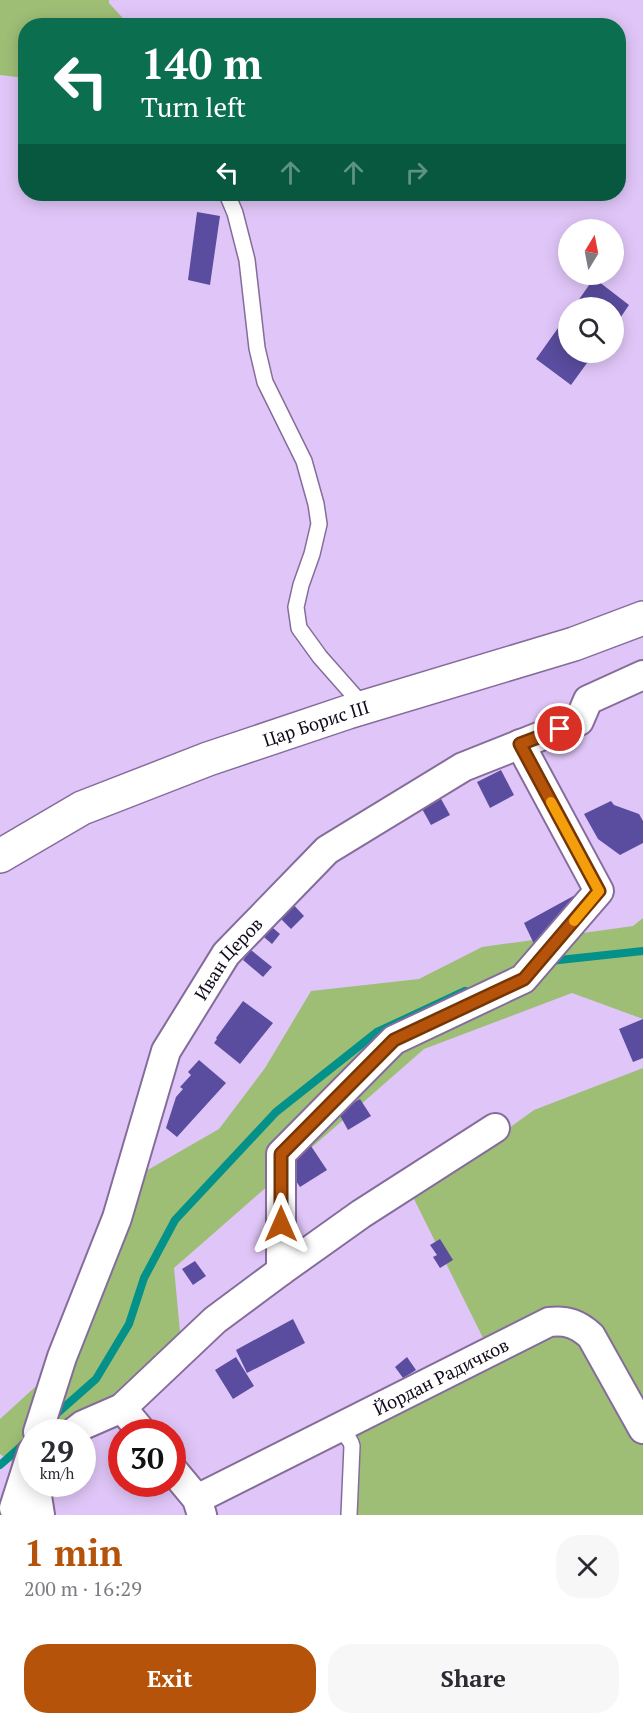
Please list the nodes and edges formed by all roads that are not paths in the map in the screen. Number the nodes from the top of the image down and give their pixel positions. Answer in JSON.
{"nodes":[{"id":1,"x":230,"y":201,"type":"edge"},
{"id":2,"x":643,"y":618,"type":"edge"},
{"id":3,"x":643,"y":675,"type":"edge"},
{"id":4,"x":365,"y":708,"type":"junction"},
{"id":5,"x":520,"y":744,"type":"junction"},
{"id":6,"x":0,"y":856,"type":"edge"},
{"id":7,"x":495,"y":1128,"type":"dead end"},
{"id":8,"x":281,"y":1271,"type":"junction"},
{"id":9,"x":122,"y":1408,"type":"junction"},
{"id":10,"x":42,"y":1419,"type":"edge"},
{"id":11,"x":96,"y":1419,"type":"edge"},
{"id":12,"x":131,"y":1419,"type":"edge"},
{"id":13,"x":643,"y":1429,"type":"edge"},
{"id":14,"x":330,"y":1433,"type":"junction"},
{"id":15,"x":186,"y":1488,"type":"edge"},
{"id":16,"x":200,"y":1507,"type":"edge"},
{"id":17,"x":349,"y":1515,"type":"edge"}],
"edges":[{"from":1,"to":4,"type":"lane"},
{"from":2,"to":4,"type":"street","name":"Цар Борис III"},
{"from":3,"to":5,"type":"street","name":"Иван Церов"},
{"from":4,"to":6,"type":"street","name":"Цар Борис III"},
{"from":5,"to":8,"type":"street"},
{"from":5,"to":10,"type":"street","name":"Иван Церов"},
{"from":7,"to":8,"type":"street"},
{"from":8,"to":9,"type":"street"},
{"from":9,"to":11,"type":"street"},
{"from":9,"to":12,"type":"street"},
{"from":13,"to":14,"type":"street","name":"Йордан Радичков"},
{"from":14,"to":16,"type":"street","name":"Йордан Радичков"},
{"from":14,"to":17,"type":"lane"},
{"from":15,"to":16,"type":"street"}]}
